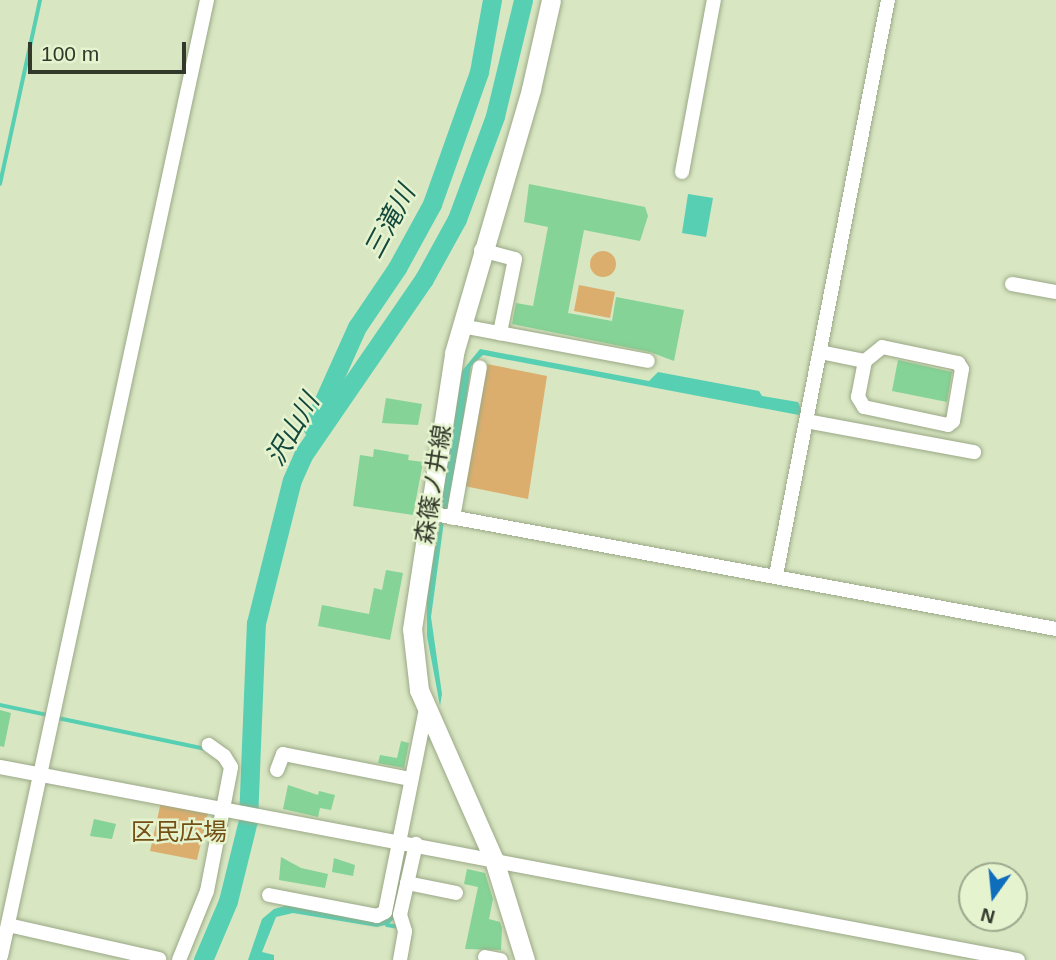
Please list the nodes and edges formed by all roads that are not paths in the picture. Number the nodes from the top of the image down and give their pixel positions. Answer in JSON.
{"nodes":[{"id":1,"x":207,"y":0,"type":"edge"},
{"id":2,"x":551,"y":0,"type":"edge"},
{"id":3,"x":714,"y":0,"type":"edge"},
{"id":4,"x":888,"y":0,"type":"edge"},
{"id":5,"x":682,"y":172,"type":"dead end"},
{"id":6,"x":481,"y":250,"type":"junction"},
{"id":7,"x":1012,"y":284,"type":"dead end"},
{"id":8,"x":1056,"y":292,"type":"edge"},
{"id":9,"x":461,"y":326,"type":"junction"},
{"id":10,"x":500,"y":333,"type":"junction"},
{"id":11,"x":820,"y":352,"type":"junction"},
{"id":12,"x":649,"y":361,"type":"dead end"},
{"id":13,"x":865,"y":361,"type":"junction"},
{"id":14,"x":480,"y":367,"type":"dead end"},
{"id":15,"x":806,"y":421,"type":"junction"},
{"id":16,"x":974,"y":452,"type":"dead end"},
{"id":17,"x":429,"y":513,"type":"junction"},
{"id":18,"x":453,"y":518,"type":"junction"},
{"id":19,"x":776,"y":575,"type":"junction"},
{"id":20,"x":1056,"y":629,"type":"edge"},
{"id":21,"x":426,"y":709,"type":"junction"},
{"id":22,"x":209,"y":745,"type":"dead end"},
{"id":23,"x":0,"y":767,"type":"edge"},
{"id":24,"x":277,"y":770,"type":"dead end"},
{"id":25,"x":40,"y":773,"type":"junction"},
{"id":26,"x":410,"y":779,"type":"junction"},
{"id":27,"x":226,"y":808,"type":"junction"},
{"id":28,"x":407,"y":842,"type":"junction"},
{"id":29,"x":494,"y":860,"type":"junction"},
{"id":30,"x":407,"y":883,"type":"junction"},
{"id":31,"x":456,"y":893,"type":"dead end"},
{"id":32,"x":270,"y":895,"type":"dead end"},
{"id":33,"x":8,"y":925,"type":"junction"},
{"id":34,"x":123,"y":956,"type":"edge"},
{"id":35,"x":2,"y":957,"type":"edge"},
{"id":36,"x":485,"y":957,"type":"dead end"},
{"id":37,"x":159,"y":959,"type":"edge"},
{"id":38,"x":179,"y":960,"type":"edge"},
{"id":39,"x":400,"y":960,"type":"edge"},
{"id":40,"x":501,"y":960,"type":"edge"},
{"id":41,"x":526,"y":960,"type":"edge"},
{"id":42,"x":1018,"y":960,"type":"edge"}],
"edges":[{"from":1,"to":25,"type":"street"},
{"from":2,"to":6,"type":"main road","name":"森篠ノ井線"},
{"from":3,"to":5,"type":"street"},
{"from":4,"to":11,"type":"street"},
{"from":6,"to":9,"type":"main road","name":"森篠ノ井線"},
{"from":6,"to":10,"type":"street"},
{"from":7,"to":8,"type":"street"},
{"from":9,"to":10,"type":"street"},
{"from":9,"to":17,"type":"main road","name":"森篠ノ井線"},
{"from":10,"to":12,"type":"street"},
{"from":11,"to":13,"type":"street"},
{"from":11,"to":15,"type":"street"},
{"from":13,"to":13,"type":"street"},
{"from":14,"to":18,"type":"street"},
{"from":15,"to":16,"type":"street"},
{"from":15,"to":19,"type":"street"},
{"from":17,"to":18,"type":"street"},
{"from":17,"to":21,"type":"main road","name":"森篠ノ井線"},
{"from":18,"to":19,"type":"street"},
{"from":19,"to":20,"type":"street"},
{"from":21,"to":26,"type":"street"},
{"from":21,"to":29,"type":"main road","name":"森篠ノ井線"},
{"from":22,"to":27,"type":"street"},
{"from":23,"to":25,"type":"street"},
{"from":24,"to":26,"type":"street"},
{"from":25,"to":27,"type":"street"},
{"from":25,"to":33,"type":"street"},
{"from":26,"to":28,"type":"street"},
{"from":27,"to":28,"type":"street"},
{"from":27,"to":38,"type":"street"},
{"from":28,"to":29,"type":"street"},
{"from":28,"to":30,"type":"street"},
{"from":28,"to":32,"type":"street"},
{"from":29,"to":41,"type":"main road","name":"森篠ノ井線"},
{"from":29,"to":42,"type":"street"},
{"from":30,"to":31,"type":"street"},
{"from":30,"to":39,"type":"street"},
{"from":33,"to":34,"type":"street"},
{"from":33,"to":35,"type":"street"},
{"from":34,"to":37,"type":"street"},
{"from":36,"to":40,"type":"street"}]}
